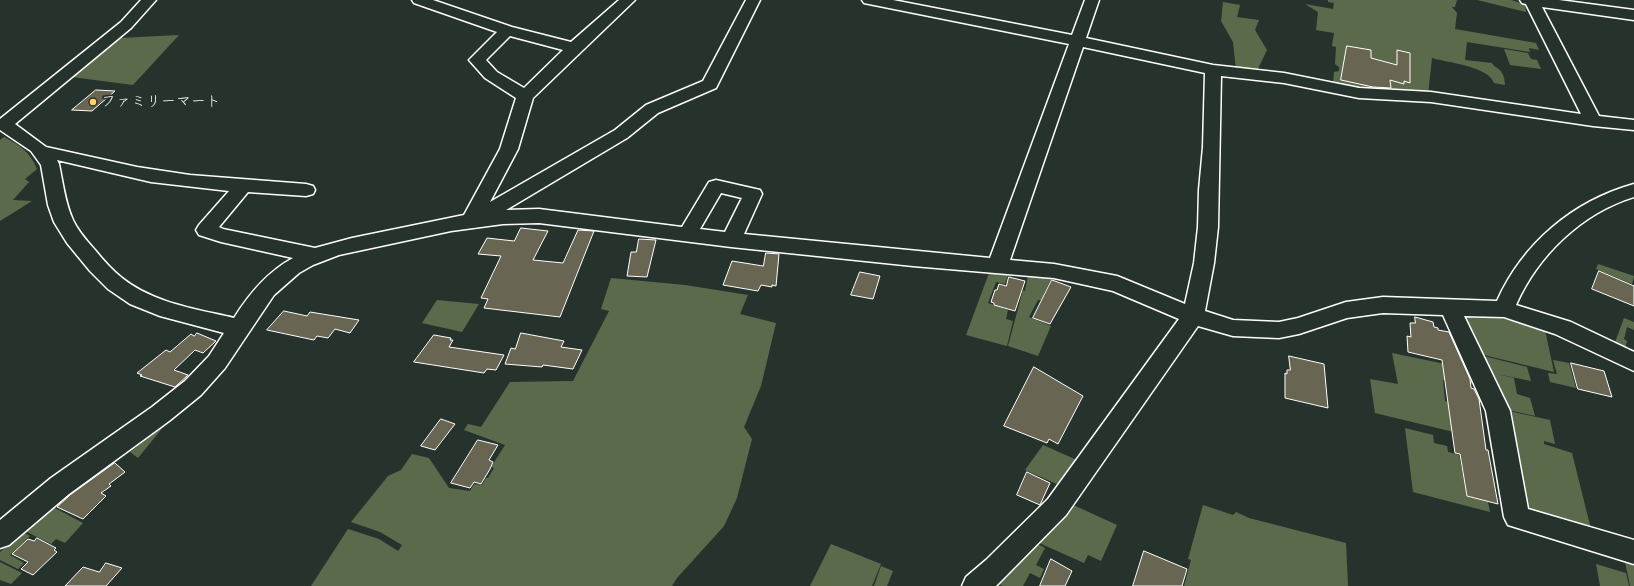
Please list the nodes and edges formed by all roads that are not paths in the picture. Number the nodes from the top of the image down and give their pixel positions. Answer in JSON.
{"nodes":[{"id":1,"x":149,"y":0,"type":"edge"},
{"id":2,"x":419,"y":0,"type":"edge"},
{"id":3,"x":628,"y":0,"type":"edge"},
{"id":4,"x":753,"y":0,"type":"edge"},
{"id":5,"x":869,"y":0,"type":"edge"},
{"id":6,"x":1092,"y":0,"type":"edge"},
{"id":7,"x":1529,"y":0,"type":"edge"},
{"id":8,"x":1634,"y":15,"type":"edge"},
{"id":9,"x":507,"y":30,"type":"junction"},
{"id":10,"x":1078,"y":41,"type":"junction"},
{"id":11,"x":574,"y":48,"type":"junction"},
{"id":12,"x":1213,"y":70,"type":"junction"},
{"id":13,"x":525,"y":96,"type":"junction"},
{"id":14,"x":1593,"y":121,"type":"junction"},
{"id":15,"x":1634,"y":125,"type":"edge"},
{"id":16,"x":2,"y":126,"type":"edge"},
{"id":17,"x":41,"y":152,"type":"junction"},
{"id":18,"x":244,"y":185,"type":"junction"},
{"id":19,"x":306,"y":190,"type":"dead end"},
{"id":20,"x":1634,"y":190,"type":"edge"},
{"id":21,"x":494,"y":217,"type":"junction"},
{"id":22,"x":471,"y":220,"type":"junction"},
{"id":23,"x":687,"y":235,"type":"junction"},
{"id":24,"x":731,"y":240,"type":"junction"},
{"id":25,"x":317,"y":256,"type":"junction"},
{"id":26,"x":998,"y":265,"type":"junction"},
{"id":27,"x":1450,"y":308,"type":"junction"},
{"id":28,"x":1504,"y":309,"type":"junction"},
{"id":29,"x":1193,"y":316,"type":"junction"},
{"id":30,"x":238,"y":328,"type":"junction"},
{"id":31,"x":1634,"y":362,"type":"edge"},
{"id":32,"x":0,"y":536,"type":"edge"},
{"id":33,"x":1634,"y":552,"type":"edge"},
{"id":34,"x":976,"y":586,"type":"edge"}],
"edges":[{"from":1,"to":16,"type":"street"},
{"from":2,"to":9,"type":"street"},
{"from":3,"to":11,"type":"street"},
{"from":4,"to":21,"type":"street"},
{"from":5,"to":10,"type":"street"},
{"from":6,"to":10,"type":"street"},
{"from":7,"to":8,"type":"street"},
{"from":7,"to":14,"type":"street"},
{"from":9,"to":11,"type":"street"},
{"from":9,"to":13,"type":"street"},
{"from":10,"to":12,"type":"street"},
{"from":10,"to":26,"type":"street"},
{"from":11,"to":13,"type":"street"},
{"from":12,"to":14,"type":"street"},
{"from":12,"to":29,"type":"street"},
{"from":13,"to":22,"type":"street"},
{"from":14,"to":15,"type":"street"},
{"from":16,"to":17,"type":"street"},
{"from":17,"to":18,"type":"street"},
{"from":17,"to":30,"type":"street"},
{"from":18,"to":19,"type":"street"},
{"from":18,"to":25,"type":"street"},
{"from":20,"to":28,"type":"street"},
{"from":21,"to":22,"type":"street"},
{"from":21,"to":23,"type":"street"},
{"from":22,"to":25,"type":"street"},
{"from":23,"to":24,"type":"street"},
{"from":23,"to":24,"type":"street"},
{"from":24,"to":26,"type":"street"},
{"from":25,"to":30,"type":"street"},
{"from":26,"to":29,"type":"street"},
{"from":27,"to":28,"type":"street"},
{"from":27,"to":29,"type":"street"},
{"from":27,"to":33,"type":"street"},
{"from":28,"to":31,"type":"street"},
{"from":29,"to":34,"type":"street"},
{"from":30,"to":32,"type":"street"}]}
